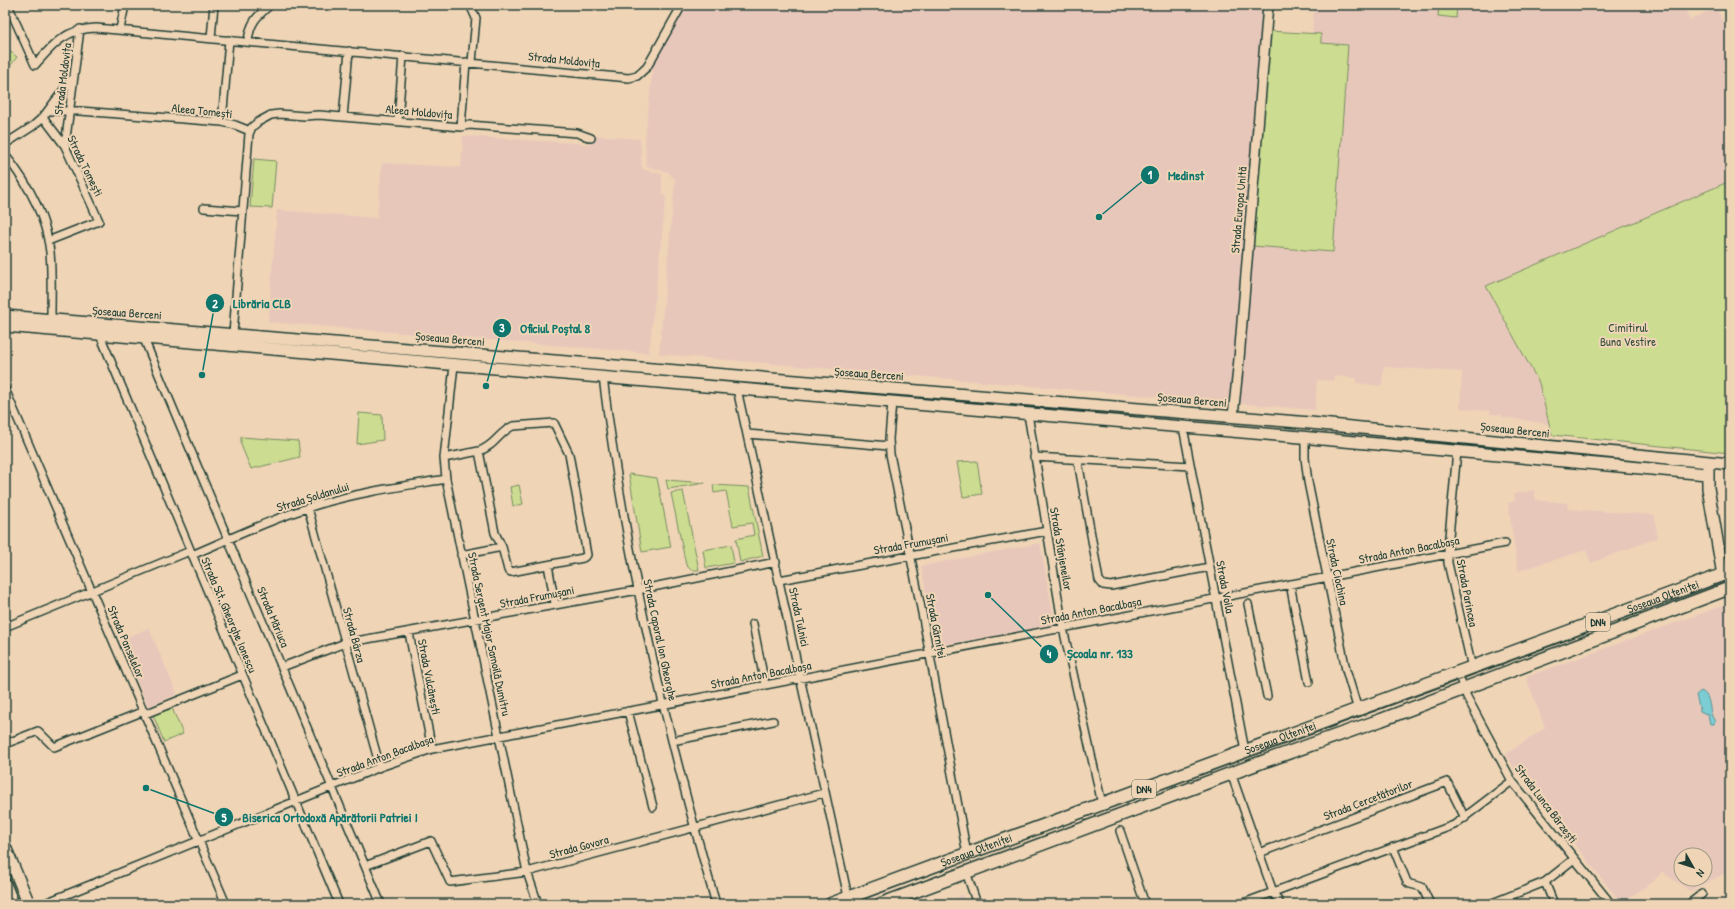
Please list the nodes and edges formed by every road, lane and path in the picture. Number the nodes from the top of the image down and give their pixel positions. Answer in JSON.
{"nodes":[{"id":1,"x":8,"y":5,"type":"edge"},
{"id":2,"x":125,"y":5,"type":"edge"},
{"id":3,"x":214,"y":5,"type":"edge"},
{"id":4,"x":270,"y":5,"type":"edge"},
{"id":5,"x":470,"y":5,"type":"edge"},
{"id":6,"x":682,"y":5,"type":"edge"},
{"id":7,"x":1268,"y":5,"type":"edge"},
{"id":8,"x":80,"y":29,"type":"junction"},
{"id":9,"x":120,"y":30,"type":"junction"},
{"id":10,"x":211,"y":38,"type":"junction"},
{"id":11,"x":229,"y":40,"type":"junction"},
{"id":12,"x":248,"y":41,"type":"junction"},
{"id":13,"x":349,"y":51,"type":"junction"},
{"id":14,"x":403,"y":56,"type":"junction"},
{"id":15,"x":469,"y":62,"type":"junction"},
{"id":16,"x":74,"y":76,"type":"junction"},
{"id":17,"x":70,"y":110,"type":"junction"},
{"id":18,"x":48,"y":111,"type":"junction"},
{"id":19,"x":43,"y":117,"type":"junction"},
{"id":20,"x":343,"y":117,"type":"junction"},
{"id":21,"x":222,"y":122,"type":"junction"},
{"id":22,"x":398,"y":122,"type":"junction"},
{"id":23,"x":461,"y":127,"type":"junction"},
{"id":24,"x":250,"y":131,"type":"junction"},
{"id":25,"x":591,"y":138,"type":"dead end"},
{"id":26,"x":5,"y":144,"type":"edge"},
{"id":27,"x":65,"y":146,"type":"junction"},
{"id":28,"x":5,"y":155,"type":"edge"},
{"id":29,"x":204,"y":208,"type":"dead end"},
{"id":30,"x":242,"y":211,"type":"junction"},
{"id":31,"x":48,"y":241,"type":"junction"},
{"id":32,"x":5,"y":316,"type":"edge"},
{"id":33,"x":51,"y":320,"type":"junction"},
{"id":34,"x":5,"y":326,"type":"edge"},
{"id":35,"x":233,"y":334,"type":"junction"},
{"id":36,"x":100,"y":335,"type":"junction"},
{"id":37,"x":144,"y":339,"type":"junction"},
{"id":38,"x":538,"y":360,"type":"junction"},
{"id":39,"x":454,"y":365,"type":"junction"},
{"id":40,"x":537,"y":372,"type":"junction"},
{"id":41,"x":603,"y":377,"type":"junction"},
{"id":42,"x":851,"y":386,"type":"junction"},
{"id":43,"x":5,"y":389,"type":"edge"},
{"id":44,"x":737,"y":389,"type":"junction"},
{"id":45,"x":993,"y":396,"type":"junction"},
{"id":46,"x":850,"y":398,"type":"junction"},
{"id":47,"x":892,"y":402,"type":"junction"},
{"id":48,"x":992,"y":410,"type":"junction"},
{"id":49,"x":1028,"y":414,"type":"junction"},
{"id":50,"x":1233,"y":416,"type":"junction"},
{"id":51,"x":1183,"y":427,"type":"junction"},
{"id":52,"x":1382,"y":430,"type":"junction"},
{"id":53,"x":747,"y":434,"type":"junction"},
{"id":54,"x":1305,"y":437,"type":"junction"},
{"id":55,"x":1380,"y":444,"type":"junction"},
{"id":56,"x":889,"y":446,"type":"junction"},
{"id":57,"x":479,"y":451,"type":"junction"},
{"id":58,"x":1457,"y":451,"type":"junction"},
{"id":59,"x":1034,"y":457,"type":"junction"},
{"id":60,"x":444,"y":458,"type":"junction"},
{"id":61,"x":1078,"y":461,"type":"junction"},
{"id":62,"x":1708,"y":462,"type":"junction"},
{"id":63,"x":1730,"y":464,"type":"edge"},
{"id":64,"x":1190,"y":466,"type":"junction"},
{"id":65,"x":1707,"y":474,"type":"junction"},
{"id":66,"x":446,"y":480,"type":"junction"},
{"id":67,"x":308,"y":508,"type":"junction"},
{"id":68,"x":1047,"y":532,"type":"junction"},
{"id":69,"x":228,"y":539,"type":"junction"},
{"id":70,"x":1505,"y":543,"type":"dead end"},
{"id":71,"x":502,"y":547,"type":"junction"},
{"id":72,"x":191,"y":553,"type":"junction"},
{"id":73,"x":1448,"y":554,"type":"junction"},
{"id":74,"x":461,"y":555,"type":"junction"},
{"id":75,"x":911,"y":555,"type":"junction"},
{"id":76,"x":776,"y":562,"type":"junction"},
{"id":77,"x":548,"y":565,"type":"junction"},
{"id":78,"x":1210,"y":567,"type":"junction"},
{"id":79,"x":1727,"y":574,"type":"edge"},
{"id":80,"x":1327,"y":577,"type":"junction"},
{"id":81,"x":780,"y":580,"type":"junction"},
{"id":82,"x":1290,"y":584,"type":"junction"},
{"id":83,"x":1729,"y":588,"type":"edge"},
{"id":84,"x":638,"y":590,"type":"junction"},
{"id":85,"x":92,"y":591,"type":"junction"},
{"id":86,"x":1216,"y":598,"type":"junction"},
{"id":87,"x":555,"y":604,"type":"junction"},
{"id":88,"x":1248,"y":604,"type":"dead end"},
{"id":89,"x":475,"y":620,"type":"junction"},
{"id":90,"x":752,"y":624,"type":"dead end"},
{"id":91,"x":5,"y":627,"type":"edge"},
{"id":92,"x":1064,"y":628,"type":"junction"},
{"id":93,"x":409,"y":632,"type":"junction"},
{"id":94,"x":345,"y":643,"type":"junction"},
{"id":95,"x":930,"y":654,"type":"junction"},
{"id":96,"x":282,"y":667,"type":"junction"},
{"id":97,"x":1472,"y":668,"type":"junction"},
{"id":98,"x":1458,"y":673,"type":"junction"},
{"id":99,"x":242,"y":675,"type":"junction"},
{"id":100,"x":800,"y":679,"type":"junction"},
{"id":101,"x":1309,"y":682,"type":"dead end"},
{"id":102,"x":765,"y":685,"type":"junction"},
{"id":103,"x":1463,"y":688,"type":"junction"},
{"id":104,"x":1267,"y":696,"type":"dead end"},
{"id":105,"x":663,"y":704,"type":"junction"},
{"id":106,"x":1358,"y":710,"type":"junction"},
{"id":107,"x":628,"y":711,"type":"junction"},
{"id":108,"x":144,"y":713,"type":"junction"},
{"id":109,"x":773,"y":721,"type":"dead end"},
{"id":110,"x":499,"y":736,"type":"junction"},
{"id":111,"x":672,"y":741,"type":"junction"},
{"id":112,"x":5,"y":744,"type":"edge"},
{"id":113,"x":432,"y":749,"type":"junction"},
{"id":114,"x":1245,"y":751,"type":"junction"},
{"id":115,"x":380,"y":767,"type":"junction"},
{"id":116,"x":1231,"y":773,"type":"junction"},
{"id":117,"x":1512,"y":781,"type":"junction"},
{"id":118,"x":332,"y":787,"type":"junction"},
{"id":119,"x":824,"y":793,"type":"junction"},
{"id":120,"x":296,"y":803,"type":"junction"},
{"id":121,"x":1102,"y":804,"type":"junction"},
{"id":122,"x":653,"y":807,"type":"dead end"},
{"id":123,"x":1465,"y":818,"type":"junction"},
{"id":124,"x":695,"y":827,"type":"junction"},
{"id":125,"x":1120,"y":831,"type":"dead end"},
{"id":126,"x":199,"y":841,"type":"junction"},
{"id":127,"x":5,"y":847,"type":"edge"},
{"id":128,"x":1393,"y":847,"type":"junction"},
{"id":129,"x":1259,"y":853,"type":"junction"},
{"id":130,"x":968,"y":854,"type":"junction"},
{"id":131,"x":1574,"y":859,"type":"junction"},
{"id":132,"x":365,"y":866,"type":"junction"},
{"id":133,"x":527,"y":872,"type":"junction"},
{"id":134,"x":966,"y":872,"type":"junction"},
{"id":135,"x":1545,"y":882,"type":"junction"},
{"id":136,"x":5,"y":884,"type":"edge"},
{"id":137,"x":1273,"y":892,"type":"junction"},
{"id":138,"x":1702,"y":894,"type":"dead end"},
{"id":139,"x":848,"y":897,"type":"junction"},
{"id":140,"x":13,"y":904,"type":"edge"},
{"id":141,"x":29,"y":904,"type":"edge"},
{"id":142,"x":43,"y":904,"type":"edge"},
{"id":143,"x":226,"y":904,"type":"edge"},
{"id":144,"x":339,"y":904,"type":"edge"},
{"id":145,"x":381,"y":904,"type":"edge"},
{"id":146,"x":538,"y":904,"type":"edge"},
{"id":147,"x":716,"y":904,"type":"edge"},
{"id":148,"x":831,"y":904,"type":"edge"},
{"id":149,"x":881,"y":904,"type":"edge"},
{"id":150,"x":978,"y":904,"type":"edge"},
{"id":151,"x":1145,"y":904,"type":"edge"},
{"id":152,"x":1241,"y":904,"type":"edge"},
{"id":153,"x":1280,"y":904,"type":"edge"},
{"id":154,"x":1430,"y":904,"type":"edge"},
{"id":155,"x":1490,"y":904,"type":"edge"},
{"id":156,"x":1554,"y":904,"type":"edge"},
{"id":157,"x":1612,"y":904,"type":"edge"},
{"id":158,"x":1689,"y":904,"type":"edge"}],
"edges":[{"from":1,"to":8,"type":"street"},
{"from":2,"to":9,"type":"street"},
{"from":3,"to":10,"type":"street"},
{"from":4,"to":12,"type":"street"},
{"from":5,"to":15,"type":"street"},
{"from":6,"to":15,"type":"street","name":"Strada Moldovița"},
{"from":7,"to":50,"type":"street","name":"Strada Europa Unită"},
{"from":8,"to":9,"type":"street","name":"Strada Moldovița"},
{"from":8,"to":16,"type":"street","name":"Strada Moldovița"},
{"from":9,"to":10,"type":"street","name":"Strada Moldovița"},
{"from":10,"to":11,"type":"street","name":"Strada Moldovița"},
{"from":11,"to":12,"type":"street","name":"Strada Moldovița"},
{"from":11,"to":21,"type":"street"},
{"from":12,"to":13,"type":"street","name":"Strada Moldovița"},
{"from":13,"to":14,"type":"street","name":"Strada Moldovița"},
{"from":13,"to":20,"type":"street"},
{"from":14,"to":15,"type":"street","name":"Strada Moldovița"},
{"from":14,"to":22,"type":"street"},
{"from":15,"to":23,"type":"street"},
{"from":16,"to":17,"type":"street","name":"Strada Moldovița"},
{"from":16,"to":18,"type":"street"},
{"from":17,"to":18,"type":"street"},
{"from":17,"to":21,"type":"street","name":"Aleea Tomești"},
{"from":17,"to":27,"type":"street","name":"Strada Moldovița"},
{"from":18,"to":19,"type":"street"},
{"from":19,"to":26,"type":"street"},
{"from":19,"to":27,"type":"street","name":"Strada Tomești"},
{"from":20,"to":22,"type":"street","name":"Aleea Moldovița"},
{"from":20,"to":24,"type":"street","name":"Aleea Moldovița"},
{"from":21,"to":24,"type":"street","name":"Aleea Tomești"},
{"from":22,"to":23,"type":"street","name":"Aleea Moldovița"},
{"from":23,"to":25,"type":"street","name":"Aleea Moldovița"},
{"from":24,"to":30,"type":"street"},
{"from":27,"to":31,"type":"street","name":"Strada Tomești"},
{"from":28,"to":31,"type":"street"},
{"from":29,"to":30,"type":"street"},
{"from":30,"to":35,"type":"street"},
{"from":31,"to":33,"type":"street"},
{"from":32,"to":33,"type":"main road","name":"Șoseaua Berceni"},
{"from":33,"to":35,"type":"main road","name":"Șoseaua Berceni"},
{"from":34,"to":36,"type":"main road","name":"Șoseaua Berceni"},
{"from":35,"to":38,"type":"main road","name":"Șoseaua Berceni"},
{"from":36,"to":37,"type":"main road","name":"Șoseaua Berceni"},
{"from":36,"to":72,"type":"street","name":"Strada Slt. Gheorghe Ionescu"},
{"from":37,"to":39,"type":"main road","name":"Șoseaua Berceni"},
{"from":37,"to":69,"type":"street","name":"Strada Măriuca"},
{"from":38,"to":40,"type":"main road"},
{"from":38,"to":42,"type":"main road","name":"Șoseaua Berceni"},
{"from":39,"to":40,"type":"main road","name":"Șoseaua Berceni"},
{"from":39,"to":60,"type":"street","name":"Strada Sergent Major Samoilă Dumitru"},
{"from":40,"to":41,"type":"main road","name":"Șoseaua Berceni"},
{"from":41,"to":44,"type":"main road","name":"Șoseaua Berceni"},
{"from":41,"to":84,"type":"street","name":"Strada Caporal Ion Gheorghe"},
{"from":42,"to":45,"type":"main road","name":"Șoseaua Berceni"},
{"from":42,"to":46,"type":"main road"},
{"from":43,"to":85,"type":"street","name":"Strada Panselelor"},
{"from":44,"to":46,"type":"main road","name":"Șoseaua Berceni"},
{"from":44,"to":53,"type":"street","name":"Strada Tulnici"},
{"from":45,"to":48,"type":"main road"},
{"from":45,"to":50,"type":"main road","name":"Șoseaua Berceni"},
{"from":46,"to":47,"type":"main road","name":"Șoseaua Berceni"},
{"from":47,"to":48,"type":"main road","name":"Șoseaua Berceni"},
{"from":47,"to":56,"type":"street","name":"Strada Gârniței"},
{"from":48,"to":49,"type":"main road","name":"Șoseaua Berceni"},
{"from":49,"to":51,"type":"main road","name":"Șoseaua Berceni"},
{"from":49,"to":59,"type":"street","name":"Strada Stânjeneilor"},
{"from":50,"to":52,"type":"main road","name":"Șoseaua Berceni"},
{"from":51,"to":54,"type":"main road","name":"Șoseaua Berceni"},
{"from":51,"to":64,"type":"street","name":"Strada Voila"},
{"from":52,"to":55,"type":"main road"},
{"from":52,"to":62,"type":"main road","name":"Șoseaua Berceni"},
{"from":53,"to":56,"type":"street"},
{"from":53,"to":76,"type":"street","name":"Strada Tulnici"},
{"from":54,"to":55,"type":"main road","name":"Șoseaua Berceni"},
{"from":54,"to":80,"type":"street","name":"Strada Ciochina"},
{"from":55,"to":58,"type":"main road","name":"Șoseaua Berceni"},
{"from":56,"to":75,"type":"street","name":"Strada Gârniței"},
{"from":57,"to":60,"type":"street"},
{"from":57,"to":71,"type":"street"},
{"from":57,"to":77,"type":"street"},
{"from":58,"to":65,"type":"main road","name":"Șoseaua Berceni"},
{"from":58,"to":73,"type":"street","name":"Strada Parincea"},
{"from":59,"to":61,"type":"street"},
{"from":59,"to":68,"type":"street","name":"Strada Stânjeneilor"},
{"from":60,"to":66,"type":"street","name":"Strada Sergent Major Samoilă Dumitru"},
{"from":61,"to":64,"type":"street"},
{"from":61,"to":78,"type":"street"},
{"from":62,"to":63,"type":"main road","name":"Șoseaua Berceni"},
{"from":62,"to":65,"type":"main road"},
{"from":64,"to":78,"type":"street","name":"Strada Voila"},
{"from":65,"to":79,"type":"main road"},
{"from":66,"to":67,"type":"street","name":"Strada Șoldanului"},
{"from":66,"to":74,"type":"street","name":"Strada Sergent Major Samoilă Dumitru"},
{"from":67,"to":69,"type":"street","name":"Strada Șoldanului"},
{"from":67,"to":94,"type":"street","name":"Strada Bârza"},
{"from":68,"to":75,"type":"street","name":"Strada Frumușani"},
{"from":68,"to":92,"type":"street","name":"Strada Stânjeneilor"},
{"from":69,"to":72,"type":"street","name":"Strada Șoldanului"},
{"from":69,"to":96,"type":"street","name":"Strada Măriuca"},
{"from":70,"to":73,"type":"street","name":"Strada Anton Bacalbașa"},
{"from":71,"to":74,"type":"street"},
{"from":71,"to":77,"type":"street"},
{"from":72,"to":85,"type":"street","name":"Strada Șoldanului"},
{"from":72,"to":99,"type":"street","name":"Strada Slt. Gheorghe Ionescu"},
{"from":73,"to":80,"type":"street","name":"Strada Anton Bacalbașa"},
{"from":73,"to":97,"type":"street","name":"Strada Parincea"},
{"from":74,"to":89,"type":"street","name":"Strada Sergent Major Samoilă Dumitru"},
{"from":75,"to":81,"type":"street","name":"Strada Frumușani"},
{"from":75,"to":95,"type":"street","name":"Strada Gârniței"},
{"from":76,"to":81,"type":"street","name":"Strada Tulnici"},
{"from":76,"to":84,"type":"street","name":"Strada Frumușani"},
{"from":77,"to":87,"type":"street"},
{"from":78,"to":86,"type":"street","name":"Strada Voila"},
{"from":79,"to":83,"type":"main road"},
{"from":79,"to":97,"type":"main road","name":"Șoseaua Olteniței","number":"DN4"},
{"from":80,"to":82,"type":"street","name":"Strada Anton Bacalbașa"},
{"from":80,"to":106,"type":"street","name":"Strada Ciochina"},
{"from":81,"to":100,"type":"street","name":"Strada Tulnici"},
{"from":82,"to":86,"type":"street","name":"Strada Anton Bacalbașa"},
{"from":82,"to":101,"type":"street"},
{"from":83,"to":103,"type":"main road","name":"Șoseaua Olteniței","number":"DN4"},
{"from":84,"to":87,"type":"street","name":"Strada Frumușani"},
{"from":84,"to":105,"type":"street","name":"Strada Caporal Ion Gheorghe"},
{"from":85,"to":91,"type":"street","name":"Strada Șoldanului"},
{"from":85,"to":108,"type":"street","name":"Strada Panselelor"},
{"from":86,"to":92,"type":"street","name":"Strada Anton Bacalbașa"},
{"from":86,"to":114,"type":"street","name":"Strada Voila"},
{"from":87,"to":89,"type":"street","name":"Strada Frumușani"},
{"from":88,"to":104,"type":"street","name":"Strada Voila"},
{"from":89,"to":93,"type":"street","name":"Strada Frumușani"},
{"from":89,"to":110,"type":"street","name":"Strada Sergent Major Samoilă Dumitru"},
{"from":90,"to":102,"type":"street"},
{"from":92,"to":95,"type":"street","name":"Strada Anton Bacalbașa"},
{"from":92,"to":121,"type":"street","name":"Strada Stânjeneilor"},
{"from":93,"to":94,"type":"street","name":"Strada Frumușani"},
{"from":93,"to":113,"type":"street","name":"Strada Vulcănești"},
{"from":94,"to":96,"type":"street","name":"Strada Frumușani"},
{"from":94,"to":115,"type":"street","name":"Strada Bârza"},
{"from":95,"to":100,"type":"street","name":"Strada Anton Bacalbașa"},
{"from":95,"to":130,"type":"street","name":"Strada Gârniței"},
{"from":96,"to":118,"type":"street","name":"Strada Măriuca"},
{"from":97,"to":98,"type":"main road","name":"Șoseaua Olteniței","number":"DN4"},
{"from":98,"to":103,"type":"street","name":"Strada Lunca Bârzești"},
{"from":98,"to":106,"type":"main road","name":"Șoseaua Olteniței","number":"DN4"},
{"from":99,"to":108,"type":"street"},
{"from":99,"to":120,"type":"street","name":"Strada Slt. Gheorghe Ionescu"},
{"from":100,"to":102,"type":"street","name":"Strada Anton Bacalbașa"},
{"from":100,"to":119,"type":"street","name":"Strada Tulnici"},
{"from":102,"to":105,"type":"street","name":"Strada Anton Bacalbașa"},
{"from":103,"to":116,"type":"main road","name":"Șoseaua Olteniței","number":"DN4"},
{"from":103,"to":117,"type":"street","name":"Strada Lunca Bârzești"},
{"from":105,"to":107,"type":"street","name":"Strada Anton Bacalbașa"},
{"from":105,"to":111,"type":"street","name":"Strada Caporal Ion Gheorghe"},
{"from":106,"to":114,"type":"main road","name":"Șoseaua Olteniței","number":"DN4"},
{"from":107,"to":110,"type":"street","name":"Strada Anton Bacalbașa"},
{"from":107,"to":122,"type":"street"},
{"from":108,"to":112,"type":"street"},
{"from":108,"to":126,"type":"street","name":"Strada Panselelor"},
{"from":109,"to":111,"type":"street"},
{"from":110,"to":113,"type":"street","name":"Strada Anton Bacalbașa"},
{"from":110,"to":133,"type":"street","name":"Strada Sergent Major Samoilă Dumitru"},
{"from":111,"to":124,"type":"street","name":"Strada Caporal Ion Gheorghe"},
{"from":113,"to":115,"type":"street","name":"Strada Anton Bacalbașa"},
{"from":114,"to":121,"type":"main road","name":"Șoseaua Olteniței","number":"DN4"},
{"from":115,"to":118,"type":"street","name":"Strada Anton Bacalbașa"},
{"from":116,"to":129,"type":"street"},
{"from":116,"to":134,"type":"main road","name":"Șoseaua Olteniței","number":"DN4"},
{"from":117,"to":123,"type":"street"},
{"from":117,"to":131,"type":"street","name":"Strada Lunca Bârzești"},
{"from":118,"to":120,"type":"street","name":"Strada Anton Bacalbașa"},
{"from":118,"to":132,"type":"street","name":"Strada Măriuca"},
{"from":119,"to":124,"type":"street","name":"Strada Govora"},
{"from":119,"to":139,"type":"street","name":"Strada Tulnici"},
{"from":120,"to":126,"type":"street","name":"Strada Anton Bacalbașa"},
{"from":120,"to":144,"type":"street","name":"Strada Slt. Gheorghe Ionescu"},
{"from":121,"to":130,"type":"main road","name":"Șoseaua Olteniței","number":"DN4"},
{"from":123,"to":128,"type":"street"},
{"from":123,"to":129,"type":"street","name":"Strada Cercetătorilor"},
{"from":124,"to":133,"type":"street","name":"Strada Govora"},
{"from":124,"to":147,"type":"street","name":"Strada Caporal Ion Gheorghe"},
{"from":125,"to":151,"type":"street"},
{"from":126,"to":142,"type":"street","name":"Strada Anton Bacalbașa"},
{"from":126,"to":143,"type":"street","name":"Strada Panselelor"},
{"from":127,"to":141,"type":"main road"},
{"from":128,"to":137,"type":"street"},
{"from":128,"to":154,"type":"street"},
{"from":129,"to":137,"type":"street"},
{"from":130,"to":139,"type":"main road","name":"Șoseaua Olteniței","number":"DN4"},
{"from":131,"to":135,"type":"street"},
{"from":131,"to":157,"type":"street","name":"Strada Lunca Bârzești"},
{"from":132,"to":133,"type":"street","name":"Strada Govora"},
{"from":132,"to":145,"type":"street","name":"Strada Măriuca"},
{"from":133,"to":146,"type":"street","name":"Strada Sergent Major Samoilă Dumitru"},
{"from":134,"to":149,"type":"main road","name":"Șoseaua Olteniței"},
{"from":134,"to":150,"type":"street"},
{"from":135,"to":155,"type":"street"},
{"from":135,"to":156,"type":"street"},
{"from":136,"to":140,"type":"main road"},
{"from":137,"to":152,"type":"street"},
{"from":137,"to":153,"type":"street"},
{"from":138,"to":158,"type":"street"},
{"from":139,"to":148,"type":"main road","name":"Șoseaua Olteniței","number":"DN4"}]}
